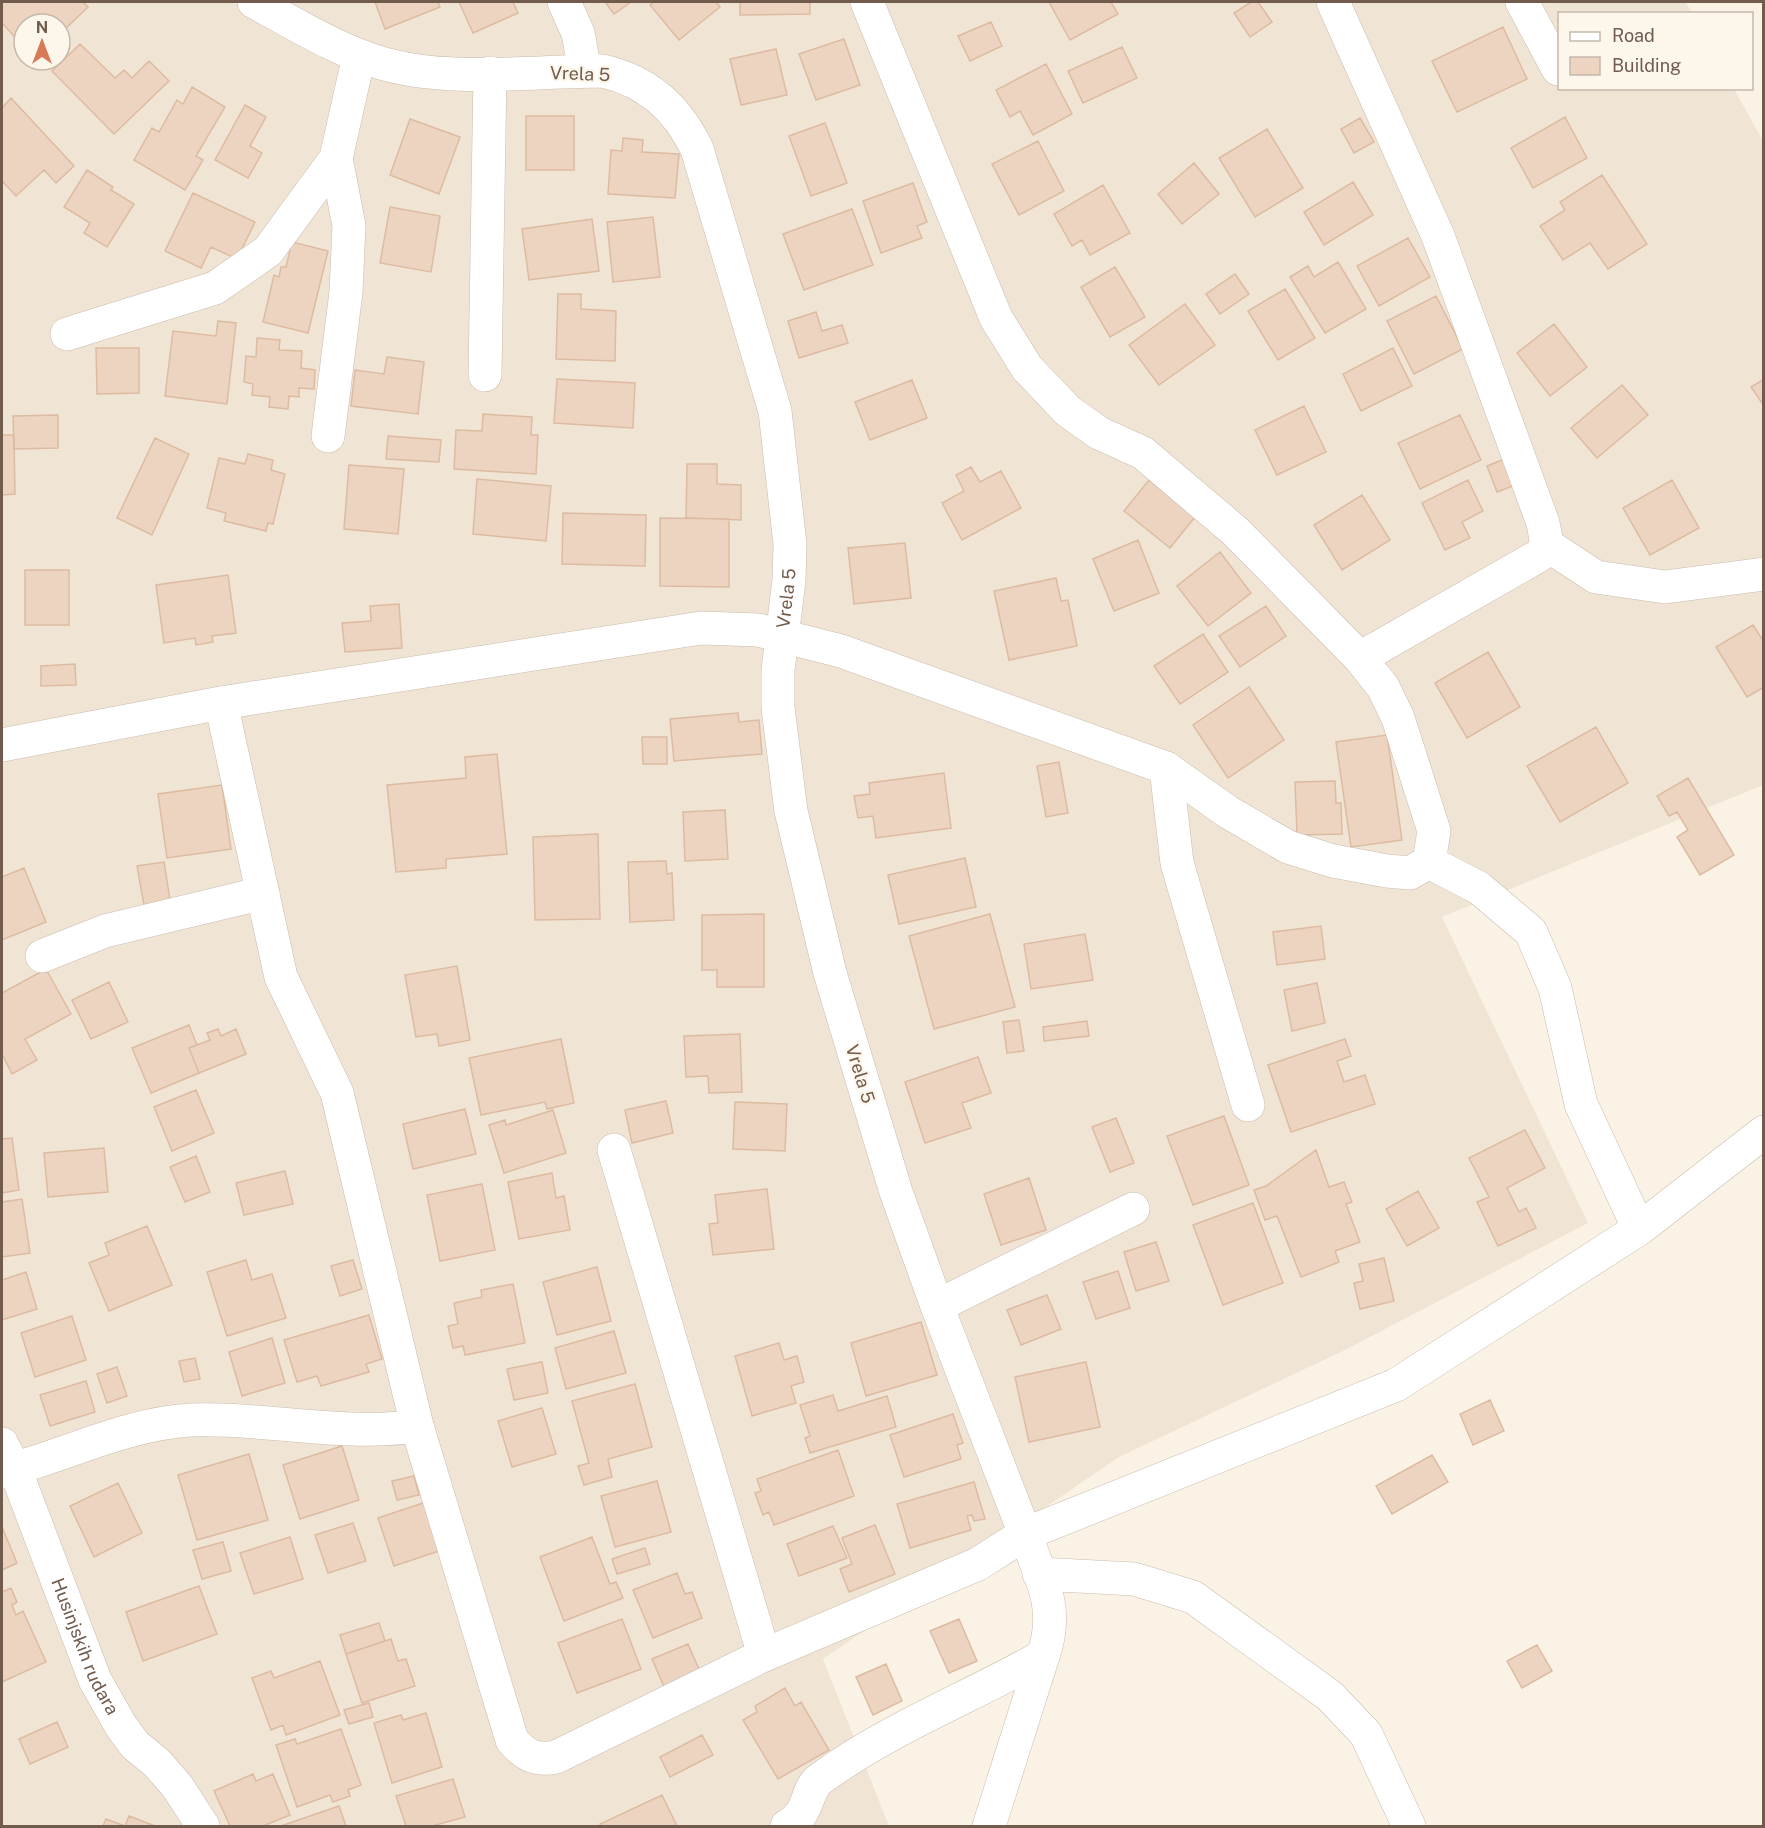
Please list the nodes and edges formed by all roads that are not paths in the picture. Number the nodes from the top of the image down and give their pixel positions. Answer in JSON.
{"nodes":[{"id":1,"x":254,"y":2,"type":"edge"},
{"id":2,"x":564,"y":2,"type":"edge"},
{"id":3,"x":867,"y":2,"type":"edge"},
{"id":4,"x":1333,"y":2,"type":"edge"},
{"id":5,"x":1522,"y":2,"type":"edge"},
{"id":6,"x":359,"y":56,"type":"junction"},
{"id":7,"x":1558,"y":69,"type":"dead end"},
{"id":8,"x":585,"y":71,"type":"junction"},
{"id":9,"x":490,"y":73,"type":"junction"},
{"id":10,"x":336,"y":158,"type":"junction"},
{"id":11,"x":67,"y":334,"type":"dead end"},
{"id":12,"x":485,"y":375,"type":"dead end"},
{"id":13,"x":328,"y":436,"type":"dead end"},
{"id":14,"x":1547,"y":545,"type":"junction"},
{"id":15,"x":1764,"y":574,"type":"edge"},
{"id":16,"x":782,"y":635,"type":"junction"},
{"id":17,"x":1360,"y":658,"type":"junction"},
{"id":18,"x":221,"y":703,"type":"junction"},
{"id":19,"x":2,"y":745,"type":"edge"},
{"id":20,"x":1166,"y":768,"type":"junction"},
{"id":21,"x":1429,"y":862,"type":"junction"},
{"id":22,"x":263,"y":893,"type":"junction"},
{"id":23,"x":42,"y":956,"type":"dead end"},
{"id":24,"x":1248,"y":1105,"type":"dead end"},
{"id":25,"x":1764,"y":1132,"type":"edge"},
{"id":26,"x":614,"y":1150,"type":"dead end"},
{"id":27,"x":1133,"y":1209,"type":"dead end"},
{"id":28,"x":1639,"y":1229,"type":"junction"},
{"id":29,"x":936,"y":1306,"type":"junction"},
{"id":30,"x":417,"y":1426,"type":"junction"},
{"id":31,"x":6,"y":1462,"type":"edge"},
{"id":32,"x":1021,"y":1524,"type":"junction"},
{"id":33,"x":1039,"y":1574,"type":"junction"},
{"id":34,"x":764,"y":1655,"type":"junction"},
{"id":35,"x":1043,"y":1656,"type":"junction"},
{"id":36,"x":203,"y":1827,"type":"edge"},
{"id":37,"x":786,"y":1827,"type":"edge"},
{"id":38,"x":989,"y":1827,"type":"edge"},
{"id":39,"x":1409,"y":1827,"type":"edge"}],
"edges":[{"from":1,"to":6,"type":"street","name":"Vrela 5"},
{"from":2,"to":8,"type":"street"},
{"from":3,"to":17,"type":"street"},
{"from":4,"to":14,"type":"street"},
{"from":5,"to":7,"type":"street"},
{"from":6,"to":9,"type":"street","name":"Vrela 5"},
{"from":6,"to":10,"type":"street"},
{"from":8,"to":9,"type":"street","name":"Vrela 5"},
{"from":8,"to":16,"type":"street","name":"Vrela 5"},
{"from":9,"to":12,"type":"street"},
{"from":10,"to":11,"type":"street"},
{"from":10,"to":13,"type":"street"},
{"from":14,"to":15,"type":"street"},
{"from":14,"to":17,"type":"street"},
{"from":16,"to":18,"type":"street"},
{"from":16,"to":20,"type":"street"},
{"from":16,"to":29,"type":"street","name":"Vrela 5"},
{"from":17,"to":21,"type":"street"},
{"from":18,"to":19,"type":"street"},
{"from":18,"to":22,"type":"street"},
{"from":20,"to":21,"type":"street"},
{"from":20,"to":24,"type":"street"},
{"from":21,"to":28,"type":"street"},
{"from":22,"to":23,"type":"street"},
{"from":22,"to":30,"type":"street"},
{"from":25,"to":28,"type":"street"},
{"from":26,"to":34,"type":"street"},
{"from":27,"to":29,"type":"street"},
{"from":28,"to":32,"type":"street"},
{"from":29,"to":32,"type":"street","name":"Vrela 5"},
{"from":30,"to":31,"type":"street"},
{"from":30,"to":34,"type":"street"},
{"from":31,"to":36,"type":"street","name":"Husinjskih rudara"},
{"from":32,"to":33,"type":"street","name":"Vrela 5"},
{"from":32,"to":34,"type":"street"},
{"from":33,"to":35,"type":"street","name":"Vrela 5"},
{"from":33,"to":39,"type":"street"},
{"from":35,"to":37,"type":"street"},
{"from":35,"to":38,"type":"street","name":"Vrela 5"}]}
